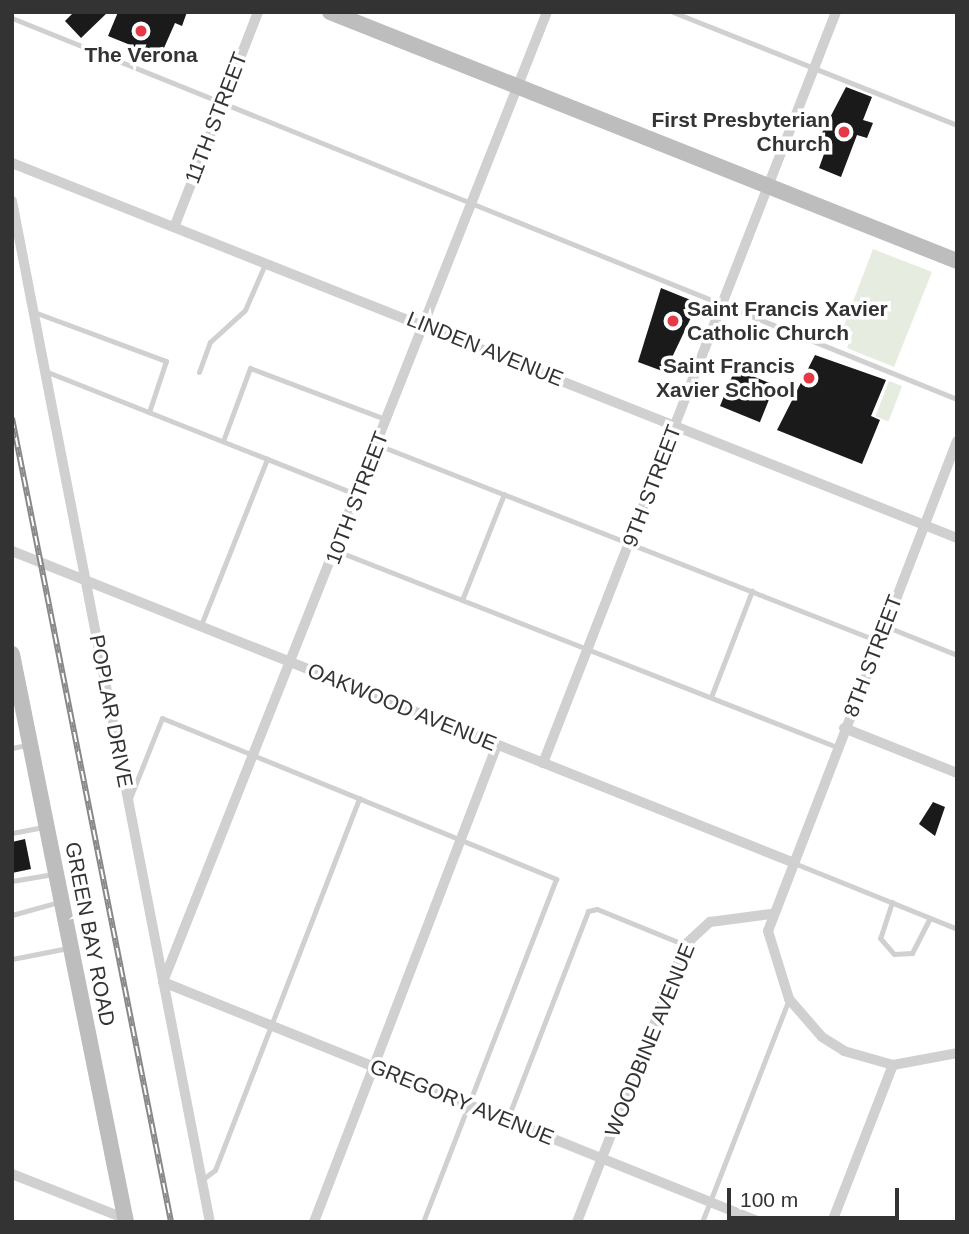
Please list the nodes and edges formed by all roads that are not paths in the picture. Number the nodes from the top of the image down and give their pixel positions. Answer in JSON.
{"nodes":[{"id":1,"x":258,"y":12,"type":"edge"},
{"id":2,"x":330,"y":12,"type":"edge"},
{"id":3,"x":547,"y":12,"type":"edge"},
{"id":4,"x":673,"y":12,"type":"edge"},
{"id":5,"x":836,"y":12,"type":"edge"},
{"id":6,"x":12,"y":18,"type":"edge"},
{"id":7,"x":814,"y":68,"type":"junction"},
{"id":8,"x":518,"y":87,"type":"junction"},
{"id":9,"x":222,"y":103,"type":"junction"},
{"id":10,"x":957,"y":125,"type":"edge"},
{"id":11,"x":12,"y":163,"type":"edge"},
{"id":12,"x":768,"y":185,"type":"junction"},
{"id":13,"x":12,"y":201,"type":"edge"},
{"id":14,"x":472,"y":204,"type":"junction"},
{"id":15,"x":174,"y":225,"type":"junction"},
{"id":16,"x":266,"y":261,"type":"junction"},
{"id":17,"x":957,"y":261,"type":"edge"},
{"id":18,"x":722,"y":305,"type":"junction"},
{"id":19,"x":34,"y":312,"type":"junction"},
{"id":20,"x":424,"y":325,"type":"junction"},
{"id":21,"x":45,"y":371,"type":"junction"},
{"id":22,"x":199,"y":372,"type":"dead end"},
{"id":23,"x":957,"y":400,"type":"edge"},
{"id":24,"x":149,"y":412,"type":"junction"},
{"id":25,"x":388,"y":420,"type":"junction"},
{"id":26,"x":675,"y":425,"type":"junction"},
{"id":27,"x":223,"y":441,"type":"junction"},
{"id":28,"x":957,"y":441,"type":"edge"},
{"id":29,"x":378,"y":445,"type":"junction"},
{"id":30,"x":267,"y":459,"type":"junction"},
{"id":31,"x":504,"y":494,"type":"junction"},
{"id":32,"x":359,"y":495,"type":"junction"},
{"id":33,"x":924,"y":525,"type":"junction"},
{"id":34,"x":957,"y":538,"type":"edge"},
{"id":35,"x":630,"y":544,"type":"junction"},
{"id":36,"x":12,"y":551,"type":"edge"},
{"id":37,"x":337,"y":551,"type":"junction"},
{"id":38,"x":85,"y":580,"type":"junction"},
{"id":39,"x":752,"y":591,"type":"junction"},
{"id":40,"x":462,"y":600,"type":"junction"},
{"id":41,"x":200,"y":626,"type":"junction"},
{"id":42,"x":884,"y":626,"type":"junction"},
{"id":43,"x":878,"y":641,"type":"junction"},
{"id":44,"x":588,"y":649,"type":"junction"},
{"id":45,"x":12,"y":654,"type":"edge"},
{"id":46,"x":957,"y":655,"type":"edge"},
{"id":47,"x":293,"y":663,"type":"junction"},
{"id":48,"x":711,"y":697,"type":"junction"},
{"id":49,"x":18,"y":718,"type":"edge"},
{"id":50,"x":844,"y":728,"type":"junction"},
{"id":51,"x":30,"y":745,"type":"junction"},
{"id":52,"x":497,"y":745,"type":"junction"},
{"id":53,"x":837,"y":747,"type":"junction"},
{"id":54,"x":12,"y":748,"type":"edge"},
{"id":55,"x":257,"y":757,"type":"junction"},
{"id":56,"x":543,"y":763,"type":"junction"},
{"id":57,"x":957,"y":773,"type":"edge"},
{"id":58,"x":359,"y":798,"type":"junction"},
{"id":59,"x":129,"y":803,"type":"junction"},
{"id":60,"x":47,"y":826,"type":"junction"},
{"id":61,"x":12,"y":833,"type":"edge"},
{"id":62,"x":461,"y":840,"type":"junction"},
{"id":63,"x":790,"y":866,"type":"junction"},
{"id":64,"x":56,"y":873,"type":"junction"},
{"id":65,"x":12,"y":881,"type":"edge"},
{"id":66,"x":62,"y":901,"type":"junction"},
{"id":67,"x":892,"y":902,"type":"junction"},
{"id":68,"x":771,"y":914,"type":"junction"},
{"id":69,"x":12,"y":915,"type":"edge"},
{"id":70,"x":930,"y":918,"type":"junction"},
{"id":71,"x":957,"y":929,"type":"edge"},
{"id":72,"x":685,"y":945,"type":"junction"},
{"id":73,"x":71,"y":947,"type":"junction"},
{"id":74,"x":12,"y":959,"type":"edge"},
{"id":75,"x":163,"y":982,"type":"junction"},
{"id":76,"x":789,"y":999,"type":"junction"},
{"id":77,"x":271,"y":1026,"type":"junction"},
{"id":78,"x":957,"y":1053,"type":"edge"},
{"id":79,"x":894,"y":1065,"type":"junction"},
{"id":80,"x":374,"y":1066,"type":"junction"},
{"id":81,"x":468,"y":1105,"type":"junction"},
{"id":82,"x":507,"y":1120,"type":"junction"},
{"id":83,"x":601,"y":1158,"type":"junction"},
{"id":84,"x":12,"y":1174,"type":"edge"},
{"id":85,"x":202,"y":1180,"type":"junction"},
{"id":86,"x":710,"y":1202,"type":"junction"},
{"id":87,"x":126,"y":1220,"type":"edge"},
{"id":88,"x":209,"y":1222,"type":"edge"},
{"id":89,"x":314,"y":1222,"type":"edge"},
{"id":90,"x":423,"y":1222,"type":"edge"},
{"id":91,"x":577,"y":1222,"type":"edge"},
{"id":92,"x":702,"y":1222,"type":"edge"},
{"id":93,"x":760,"y":1222,"type":"edge"},
{"id":94,"x":832,"y":1222,"type":"edge"}],
"edges":[{"from":1,"to":9,"type":"street","name":"11TH STREET"},
{"from":2,"to":8,"type":"street"},
{"from":3,"to":8,"type":"street","name":"10TH STREET"},
{"from":4,"to":7,"type":"lane"},
{"from":5,"to":7,"type":"street","name":"9TH STREET"},
{"from":6,"to":9,"type":"lane"},
{"from":7,"to":10,"type":"lane"},
{"from":7,"to":12,"type":"street","name":"9TH STREET"},
{"from":8,"to":12,"type":"street"},
{"from":8,"to":14,"type":"street","name":"10TH STREET"},
{"from":9,"to":14,"type":"lane"},
{"from":9,"to":15,"type":"street","name":"11TH STREET"},
{"from":11,"to":15,"type":"street","name":"LINDEN AVENUE"},
{"from":12,"to":17,"type":"street"},
{"from":12,"to":18,"type":"street","name":"9TH STREET"},
{"from":13,"to":19,"type":"street","name":"POPLAR DRIVE"},
{"from":14,"to":18,"type":"lane"},
{"from":14,"to":20,"type":"street","name":"10TH STREET"},
{"from":15,"to":16,"type":"street","name":"LINDEN AVENUE"},
{"from":16,"to":20,"type":"street","name":"LINDEN AVENUE"},
{"from":16,"to":22,"type":"lane"},
{"from":18,"to":23,"type":"lane"},
{"from":18,"to":26,"type":"street","name":"9TH STREET"},
{"from":19,"to":21,"type":"street","name":"POPLAR DRIVE"},
{"from":19,"to":24,"type":"lane"},
{"from":20,"to":25,"type":"street","name":"10TH STREET"},
{"from":20,"to":26,"type":"street","name":"LINDEN AVENUE"},
{"from":21,"to":24,"type":"lane"},
{"from":21,"to":38,"type":"street","name":"POPLAR DRIVE"},
{"from":24,"to":27,"type":"lane"},
{"from":25,"to":27,"type":"lane"},
{"from":25,"to":29,"type":"street","name":"10TH STREET"},
{"from":26,"to":33,"type":"street","name":"LINDEN AVENUE"},
{"from":26,"to":35,"type":"street","name":"9TH STREET"},
{"from":27,"to":30,"type":"lane"},
{"from":28,"to":33,"type":"street","name":"8TH STREET"},
{"from":29,"to":31,"type":"lane"},
{"from":29,"to":32,"type":"street","name":"10TH STREET"},
{"from":30,"to":32,"type":"lane"},
{"from":30,"to":41,"type":"lane"},
{"from":31,"to":35,"type":"lane"},
{"from":31,"to":40,"type":"lane"},
{"from":32,"to":37,"type":"street","name":"10TH STREET"},
{"from":33,"to":34,"type":"street","name":"LINDEN AVENUE"},
{"from":33,"to":42,"type":"street","name":"8TH STREET"},
{"from":35,"to":39,"type":"lane"},
{"from":35,"to":44,"type":"street","name":"9TH STREET"},
{"from":36,"to":38,"type":"street","name":"OAKWOOD AVENUE"},
{"from":37,"to":40,"type":"lane"},
{"from":37,"to":47,"type":"street","name":"10TH STREET"},
{"from":38,"to":41,"type":"street","name":"OAKWOOD AVENUE"},
{"from":38,"to":59,"type":"street","name":"POPLAR DRIVE"},
{"from":39,"to":43,"type":"lane"},
{"from":39,"to":48,"type":"lane"},
{"from":40,"to":44,"type":"lane"},
{"from":41,"to":47,"type":"street","name":"OAKWOOD AVENUE"},
{"from":42,"to":43,"type":"street","name":"8TH STREET"},
{"from":42,"to":46,"type":"lane"},
{"from":43,"to":50,"type":"street","name":"8TH STREET"},
{"from":44,"to":48,"type":"lane"},
{"from":44,"to":56,"type":"street","name":"9TH STREET"},
{"from":45,"to":49,"type":"street","name":"GREEN BAY ROAD"},
{"from":47,"to":52,"type":"street","name":"OAKWOOD AVENUE"},
{"from":47,"to":55,"type":"street","name":"10TH STREET"},
{"from":48,"to":53,"type":"lane"},
{"from":49,"to":51,"type":"street","name":"GREEN BAY ROAD"},
{"from":50,"to":53,"type":"street","name":"8TH STREET"},
{"from":50,"to":57,"type":"street"},
{"from":51,"to":54,"type":"lane"},
{"from":51,"to":60,"type":"street","name":"GREEN BAY ROAD"},
{"from":52,"to":56,"type":"street","name":"OAKWOOD AVENUE"},
{"from":52,"to":62,"type":"street"},
{"from":53,"to":63,"type":"street","name":"8TH STREET"},
{"from":55,"to":58,"type":"lane"},
{"from":55,"to":59,"type":"lane"},
{"from":55,"to":75,"type":"street","name":"10TH STREET"},
{"from":56,"to":63,"type":"street","name":"OAKWOOD AVENUE"},
{"from":58,"to":62,"type":"lane"},
{"from":58,"to":77,"type":"lane"},
{"from":59,"to":75,"type":"street","name":"POPLAR DRIVE"},
{"from":60,"to":61,"type":"lane"},
{"from":60,"to":64,"type":"street","name":"GREEN BAY ROAD"},
{"from":62,"to":80,"type":"street"},
{"from":62,"to":81,"type":"lane"},
{"from":63,"to":67,"type":"lane"},
{"from":63,"to":68,"type":"street","name":"8TH STREET"},
{"from":64,"to":65,"type":"lane"},
{"from":64,"to":66,"type":"street","name":"GREEN BAY ROAD"},
{"from":66,"to":69,"type":"lane"},
{"from":66,"to":73,"type":"street","name":"GREEN BAY ROAD"},
{"from":67,"to":70,"type":"lane"},
{"from":67,"to":70,"type":"lane"},
{"from":68,"to":72,"type":"street","name":"WOODBINE AVENUE"},
{"from":68,"to":76,"type":"street"},
{"from":70,"to":71,"type":"lane"},
{"from":72,"to":82,"type":"lane"},
{"from":72,"to":83,"type":"street","name":"WOODBINE AVENUE"},
{"from":73,"to":74,"type":"lane"},
{"from":73,"to":87,"type":"street","name":"GREEN BAY ROAD"},
{"from":75,"to":77,"type":"street","name":"GREGORY AVENUE"},
{"from":75,"to":85,"type":"street","name":"POPLAR DRIVE"},
{"from":76,"to":79,"type":"street"},
{"from":76,"to":86,"type":"lane"},
{"from":77,"to":80,"type":"street","name":"GREGORY AVENUE"},
{"from":77,"to":85,"type":"lane"},
{"from":78,"to":79,"type":"street"},
{"from":79,"to":94,"type":"street"},
{"from":80,"to":81,"type":"street","name":"GREGORY AVENUE"},
{"from":80,"to":89,"type":"street"},
{"from":81,"to":82,"type":"street","name":"GREGORY AVENUE"},
{"from":81,"to":90,"type":"lane"},
{"from":82,"to":83,"type":"street","name":"GREGORY AVENUE"},
{"from":83,"to":86,"type":"street","name":"GREGORY AVENUE"},
{"from":83,"to":91,"type":"street","name":"WOODBINE AVENUE"},
{"from":84,"to":87,"type":"street"},
{"from":85,"to":88,"type":"street","name":"POPLAR DRIVE"},
{"from":86,"to":92,"type":"lane"},
{"from":86,"to":93,"type":"street","name":"GREGORY AVENUE"}]}
